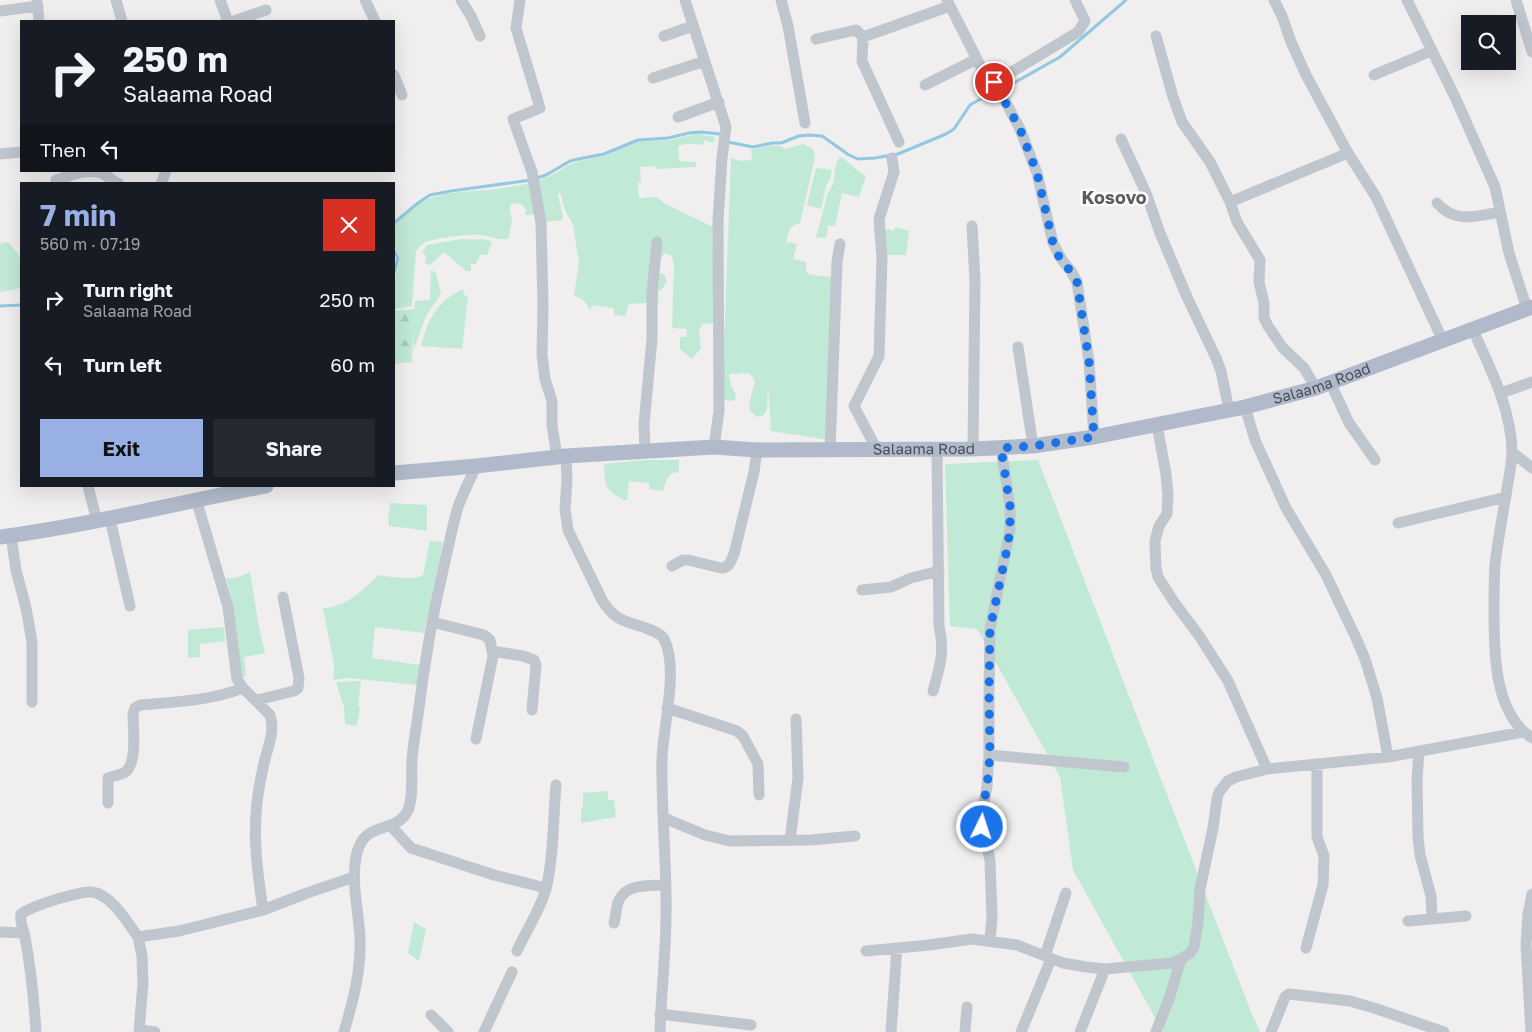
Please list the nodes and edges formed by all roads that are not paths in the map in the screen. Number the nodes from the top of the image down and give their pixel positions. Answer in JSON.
{"nodes":[{"id":1,"x":116,"y":0,"type":"edge"},
{"id":2,"x":220,"y":0,"type":"edge"},
{"id":3,"x":365,"y":0,"type":"edge"},
{"id":4,"x":460,"y":0,"type":"edge"},
{"id":5,"x":520,"y":0,"type":"edge"},
{"id":6,"x":685,"y":0,"type":"edge"},
{"id":7,"x":781,"y":0,"type":"edge"},
{"id":8,"x":1075,"y":0,"type":"edge"},
{"id":9,"x":1274,"y":0,"type":"edge"},
{"id":10,"x":1408,"y":0,"type":"edge"},
{"id":11,"x":1516,"y":0,"type":"edge"},
{"id":12,"x":38,"y":3,"type":"edge"},
{"id":13,"x":948,"y":3,"type":"edge"},
{"id":14,"x":266,"y":10,"type":"dead end"},
{"id":15,"x":0,"y":11,"type":"edge"},
{"id":16,"x":39,"y":20,"type":"edge"},
{"id":17,"x":122,"y":20,"type":"edge"},
{"id":18,"x":227,"y":20,"type":"edge"},
{"id":19,"x":237,"y":20,"type":"edge"},
{"id":20,"x":375,"y":20,"type":"edge"},
{"id":21,"x":693,"y":26,"type":"junction"},
{"id":22,"x":480,"y":36,"type":"dead end"},
{"id":23,"x":664,"y":36,"type":"dead end"},
{"id":24,"x":1156,"y":36,"type":"dead end"},
{"id":25,"x":863,"y":37,"type":"junction"},
{"id":26,"x":816,"y":39,"type":"dead end"},
{"id":27,"x":1432,"y":51,"type":"junction"},
{"id":28,"x":1532,"y":52,"type":"edge"},
{"id":29,"x":977,"y":59,"type":"junction"},
{"id":30,"x":705,"y":62,"type":"junction"},
{"id":31,"x":1374,"y":75,"type":"dead end"},
{"id":32,"x":395,"y":78,"type":"edge"},
{"id":33,"x":653,"y":78,"type":"dead end"},
{"id":34,"x":925,"y":85,"type":"dead end"},
{"id":35,"x":996,"y":85,"type":"junction"},
{"id":36,"x":402,"y":95,"type":"dead end"},
{"id":37,"x":719,"y":102,"type":"junction"},
{"id":38,"x":678,"y":117,"type":"dead end"},
{"id":39,"x":805,"y":123,"type":"dead end"},
{"id":40,"x":1121,"y":139,"type":"dead end"},
{"id":41,"x":899,"y":142,"type":"dead end"},
{"id":42,"x":20,"y":152,"type":"edge"},
{"id":43,"x":1348,"y":153,"type":"junction"},
{"id":44,"x":0,"y":154,"type":"edge"},
{"id":45,"x":892,"y":158,"type":"dead end"},
{"id":46,"x":94,"y":172,"type":"edge"},
{"id":47,"x":94,"y":172,"type":"edge"},
{"id":48,"x":56,"y":178,"type":"edge"},
{"id":49,"x":116,"y":182,"type":"edge"},
{"id":50,"x":1230,"y":202,"type":"junction"},
{"id":51,"x":1437,"y":202,"type":"dead end"},
{"id":52,"x":1500,"y":212,"type":"junction"},
{"id":53,"x":972,"y":226,"type":"dead end"},
{"id":54,"x":657,"y":242,"type":"dead end"},
{"id":55,"x":840,"y":244,"type":"dead end"},
{"id":56,"x":1530,"y":308,"type":"edge"},
{"id":57,"x":1473,"y":330,"type":"junction"},
{"id":58,"x":1442,"y":341,"type":"junction"},
{"id":59,"x":1018,"y":347,"type":"dead end"},
{"id":60,"x":1330,"y":382,"type":"junction"},
{"id":61,"x":1532,"y":382,"type":"edge"},
{"id":62,"x":1316,"y":388,"type":"junction"},
{"id":63,"x":1501,"y":393,"type":"junction"},
{"id":64,"x":1245,"y":407,"type":"junction"},
{"id":65,"x":1228,"y":410,"type":"junction"},
{"id":66,"x":1157,"y":425,"type":"junction"},
{"id":67,"x":1094,"y":437,"type":"junction"},
{"id":68,"x":1033,"y":446,"type":"junction"},
{"id":69,"x":714,"y":447,"type":"junction"},
{"id":70,"x":1001,"y":448,"type":"junction"},
{"id":71,"x":972,"y":449,"type":"junction"},
{"id":72,"x":757,"y":450,"type":"junction"},
{"id":73,"x":830,"y":450,"type":"junction"},
{"id":74,"x":877,"y":450,"type":"junction"},
{"id":75,"x":937,"y":450,"type":"junction"},
{"id":76,"x":644,"y":451,"type":"junction"},
{"id":77,"x":1512,"y":452,"type":"junction"},
{"id":78,"x":561,"y":457,"type":"junction"},
{"id":79,"x":1375,"y":460,"type":"dead end"},
{"id":80,"x":476,"y":466,"type":"junction"},
{"id":81,"x":1532,"y":468,"type":"edge"},
{"id":82,"x":395,"y":472,"type":"edge"},
{"id":83,"x":88,"y":487,"type":"edge"},
{"id":84,"x":261,"y":487,"type":"edge"},
{"id":85,"x":1506,"y":497,"type":"junction"},
{"id":86,"x":196,"y":499,"type":"junction"},
{"id":87,"x":104,"y":520,"type":"junction"},
{"id":88,"x":1398,"y":523,"type":"dead end"},
{"id":89,"x":5,"y":537,"type":"edge"},
{"id":90,"x":672,"y":566,"type":"dead end"},
{"id":91,"x":939,"y":571,"type":"junction"},
{"id":92,"x":862,"y":590,"type":"dead end"},
{"id":93,"x":283,"y":597,"type":"dead end"},
{"id":94,"x":130,"y":606,"type":"dead end"},
{"id":95,"x":432,"y":622,"type":"junction"},
{"id":96,"x":492,"y":652,"type":"junction"},
{"id":97,"x":243,"y":688,"type":"junction"},
{"id":98,"x":933,"y":692,"type":"dead end"},
{"id":99,"x":256,"y":700,"type":"junction"},
{"id":100,"x":32,"y":702,"type":"dead end"},
{"id":101,"x":667,"y":708,"type":"junction"},
{"id":102,"x":532,"y":710,"type":"dead end"},
{"id":103,"x":796,"y":719,"type":"dead end"},
{"id":104,"x":1528,"y":735,"type":"edge"},
{"id":105,"x":476,"y":739,"type":"dead end"},
{"id":106,"x":1419,"y":751,"type":"junction"},
{"id":107,"x":990,"y":755,"type":"junction"},
{"id":108,"x":1388,"y":757,"type":"junction"},
{"id":109,"x":1317,"y":764,"type":"junction"},
{"id":110,"x":1124,"y":768,"type":"dead end"},
{"id":111,"x":1267,"y":769,"type":"junction"},
{"id":112,"x":556,"y":785,"type":"dead end"},
{"id":113,"x":758,"y":795,"type":"dead end"},
{"id":114,"x":108,"y":802,"type":"dead end"},
{"id":115,"x":664,"y":818,"type":"junction"},
{"id":116,"x":390,"y":825,"type":"junction"},
{"id":117,"x":855,"y":836,"type":"dead end"},
{"id":118,"x":790,"y":840,"type":"junction"},
{"id":119,"x":354,"y":877,"type":"junction"},
{"id":120,"x":666,"y":885,"type":"junction"},
{"id":121,"x":546,"y":888,"type":"junction"},
{"id":122,"x":1066,"y":893,"type":"dead end"},
{"id":123,"x":1532,"y":894,"type":"edge"},
{"id":124,"x":263,"y":910,"type":"junction"},
{"id":125,"x":1466,"y":916,"type":"dead end"},
{"id":126,"x":1432,"y":919,"type":"junction"},
{"id":127,"x":1408,"y":921,"type":"dead end"},
{"id":128,"x":614,"y":923,"type":"dead end"},
{"id":129,"x":0,"y":932,"type":"edge"},
{"id":130,"x":24,"y":933,"type":"junction"},
{"id":131,"x":138,"y":938,"type":"junction"},
{"id":132,"x":990,"y":941,"type":"junction"},
{"id":133,"x":897,"y":948,"type":"junction"},
{"id":134,"x":1306,"y":948,"type":"dead end"},
{"id":135,"x":517,"y":951,"type":"dead end"},
{"id":136,"x":866,"y":951,"type":"dead end"},
{"id":137,"x":1048,"y":957,"type":"junction"},
{"id":138,"x":1181,"y":959,"type":"junction"},
{"id":139,"x":1105,"y":969,"type":"junction"},
{"id":140,"x":512,"y":972,"type":"dead end"},
{"id":141,"x":967,"y":1006,"type":"dead end"},
{"id":142,"x":1531,"y":1008,"type":"edge"},
{"id":143,"x":660,"y":1014,"type":"junction"},
{"id":144,"x":431,"y":1015,"type":"dead end"},
{"id":145,"x":751,"y":1025,"type":"dead end"},
{"id":146,"x":1423,"y":1029,"type":"edge"},
{"id":147,"x":140,"y":1031,"type":"edge"},
{"id":148,"x":36,"y":1032,"type":"edge"},
{"id":149,"x":155,"y":1032,"type":"edge"},
{"id":150,"x":344,"y":1032,"type":"edge"},
{"id":151,"x":448,"y":1032,"type":"edge"},
{"id":152,"x":484,"y":1032,"type":"edge"},
{"id":153,"x":660,"y":1032,"type":"edge"},
{"id":154,"x":891,"y":1032,"type":"edge"},
{"id":155,"x":965,"y":1032,"type":"edge"},
{"id":156,"x":1021,"y":1032,"type":"edge"},
{"id":157,"x":1080,"y":1032,"type":"edge"},
{"id":158,"x":1156,"y":1032,"type":"edge"},
{"id":159,"x":1272,"y":1032,"type":"edge"},
{"id":160,"x":1444,"y":1032,"type":"edge"},
{"id":161,"x":1531,"y":1032,"type":"edge"}],
"edges":[{"from":1,"to":17,"type":"street"},
{"from":2,"to":18,"type":"street"},
{"from":3,"to":20,"type":"street"},
{"from":4,"to":22,"type":"street"},
{"from":5,"to":78,"type":"street"},
{"from":6,"to":21,"type":"street"},
{"from":7,"to":39,"type":"street"},
{"from":8,"to":35,"type":"street"},
{"from":9,"to":43,"type":"street"},
{"from":10,"to":27,"type":"street"},
{"from":11,"to":28,"type":"street"},
{"from":12,"to":15,"type":"street"},
{"from":12,"to":16,"type":"street"},
{"from":13,"to":25,"type":"street"},
{"from":13,"to":29,"type":"street"},
{"from":14,"to":19,"type":"street"},
{"from":21,"to":23,"type":"street"},
{"from":21,"to":30,"type":"street"},
{"from":24,"to":50,"type":"street"},
{"from":25,"to":26,"type":"street"},
{"from":25,"to":41,"type":"street"},
{"from":27,"to":31,"type":"street"},
{"from":27,"to":52,"type":"street"},
{"from":29,"to":34,"type":"street"},
{"from":29,"to":35,"type":"street"},
{"from":30,"to":33,"type":"street"},
{"from":30,"to":37,"type":"street"},
{"from":32,"to":36,"type":"street"},
{"from":35,"to":67,"type":"street"},
{"from":37,"to":38,"type":"street"},
{"from":37,"to":69,"type":"street"},
{"from":40,"to":65,"type":"street"},
{"from":42,"to":44,"type":"street"},
{"from":43,"to":50,"type":"street"},
{"from":43,"to":58,"type":"street"},
{"from":45,"to":74,"type":"street"},
{"from":46,"to":49,"type":"street"},
{"from":47,"to":48,"type":"street"},
{"from":50,"to":62,"type":"street"},
{"from":51,"to":52,"type":"street"},
{"from":52,"to":56,"type":"street"},
{"from":53,"to":71,"type":"street"},
{"from":54,"to":76,"type":"street"},
{"from":55,"to":73,"type":"street"},
{"from":56,"to":57,"type":"main road","name":"Salaama Road"},
{"from":57,"to":58,"type":"main road","name":"Salaama Road"},
{"from":57,"to":63,"type":"street"},
{"from":58,"to":60,"type":"main road","name":"Salaama Road"},
{"from":59,"to":68,"type":"street"},
{"from":60,"to":62,"type":"main road","name":"Salaama Road"},
{"from":60,"to":79,"type":"street"},
{"from":61,"to":63,"type":"street"},
{"from":62,"to":64,"type":"main road","name":"Salaama Road"},
{"from":63,"to":77,"type":"street"},
{"from":64,"to":65,"type":"main road","name":"Salaama Road"},
{"from":64,"to":108,"type":"street"},
{"from":65,"to":66,"type":"main road","name":"Salaama Road"},
{"from":66,"to":67,"type":"main road","name":"Salaama Road"},
{"from":66,"to":111,"type":"street"},
{"from":67,"to":68,"type":"main road","name":"Salaama Road"},
{"from":68,"to":70,"type":"main road","name":"Salaama Road"},
{"from":69,"to":72,"type":"main road","name":"Salaama Road"},
{"from":69,"to":76,"type":"main road","name":"Salaama Road"},
{"from":70,"to":71,"type":"main road","name":"Salaama Road"},
{"from":70,"to":107,"type":"street"},
{"from":71,"to":75,"type":"main road","name":"Salaama Road"},
{"from":72,"to":73,"type":"main road","name":"Salaama Road"},
{"from":72,"to":90,"type":"street"},
{"from":73,"to":74,"type":"main road","name":"Salaama Road"},
{"from":74,"to":75,"type":"main road","name":"Salaama Road"},
{"from":75,"to":91,"type":"street"},
{"from":76,"to":78,"type":"main road","name":"Salaama Road"},
{"from":77,"to":81,"type":"street"},
{"from":77,"to":85,"type":"street"},
{"from":78,"to":80,"type":"main road","name":"Salaama Road"},
{"from":78,"to":101,"type":"street"},
{"from":80,"to":82,"type":"main road","name":"Salaama Road"},
{"from":80,"to":95,"type":"street"},
{"from":83,"to":87,"type":"street"},
{"from":84,"to":86,"type":"main road"},
{"from":85,"to":88,"type":"street"},
{"from":85,"to":104,"type":"street"},
{"from":86,"to":87,"type":"main road"},
{"from":86,"to":97,"type":"street"},
{"from":87,"to":89,"type":"main road"},
{"from":87,"to":94,"type":"street"},
{"from":89,"to":100,"type":"street"},
{"from":91,"to":92,"type":"street"},
{"from":91,"to":98,"type":"street"},
{"from":93,"to":99,"type":"street"},
{"from":95,"to":96,"type":"street"},
{"from":95,"to":116,"type":"street"},
{"from":96,"to":102,"type":"street"},
{"from":96,"to":105,"type":"street"},
{"from":97,"to":99,"type":"street"},
{"from":97,"to":114,"type":"street"},
{"from":99,"to":124,"type":"street"},
{"from":101,"to":113,"type":"street"},
{"from":101,"to":115,"type":"street"},
{"from":103,"to":118,"type":"street"},
{"from":104,"to":106,"type":"street"},
{"from":106,"to":108,"type":"street"},
{"from":106,"to":126,"type":"street"},
{"from":107,"to":110,"type":"street"},
{"from":107,"to":132,"type":"street"},
{"from":108,"to":109,"type":"street"},
{"from":109,"to":111,"type":"street"},
{"from":109,"to":134,"type":"street"},
{"from":111,"to":138,"type":"street"},
{"from":112,"to":121,"type":"street"},
{"from":115,"to":118,"type":"street"},
{"from":115,"to":120,"type":"street"},
{"from":116,"to":119,"type":"street"},
{"from":116,"to":121,"type":"street"},
{"from":117,"to":118,"type":"street"},
{"from":119,"to":124,"type":"street"},
{"from":119,"to":150,"type":"street"},
{"from":120,"to":128,"type":"street"},
{"from":120,"to":143,"type":"street"},
{"from":121,"to":135,"type":"street"},
{"from":122,"to":137,"type":"street"},
{"from":123,"to":142,"type":"street"},
{"from":124,"to":131,"type":"street"},
{"from":125,"to":126,"type":"street"},
{"from":126,"to":127,"type":"street"},
{"from":129,"to":130,"type":"street"},
{"from":130,"to":131,"type":"street"},
{"from":130,"to":148,"type":"street"},
{"from":131,"to":147,"type":"street"},
{"from":132,"to":133,"type":"street"},
{"from":132,"to":137,"type":"street"},
{"from":133,"to":136,"type":"street"},
{"from":133,"to":154,"type":"street"},
{"from":137,"to":139,"type":"street"},
{"from":137,"to":156,"type":"street"},
{"from":138,"to":139,"type":"street"},
{"from":138,"to":158,"type":"street"},
{"from":139,"to":157,"type":"street"},
{"from":140,"to":152,"type":"street"},
{"from":141,"to":155,"type":"street"},
{"from":142,"to":161,"type":"street"},
{"from":143,"to":145,"type":"street"},
{"from":143,"to":153,"type":"street"},
{"from":144,"to":151,"type":"street"},
{"from":146,"to":159,"type":"street"},
{"from":146,"to":160,"type":"street"},
{"from":147,"to":149,"type":"street"}]}
